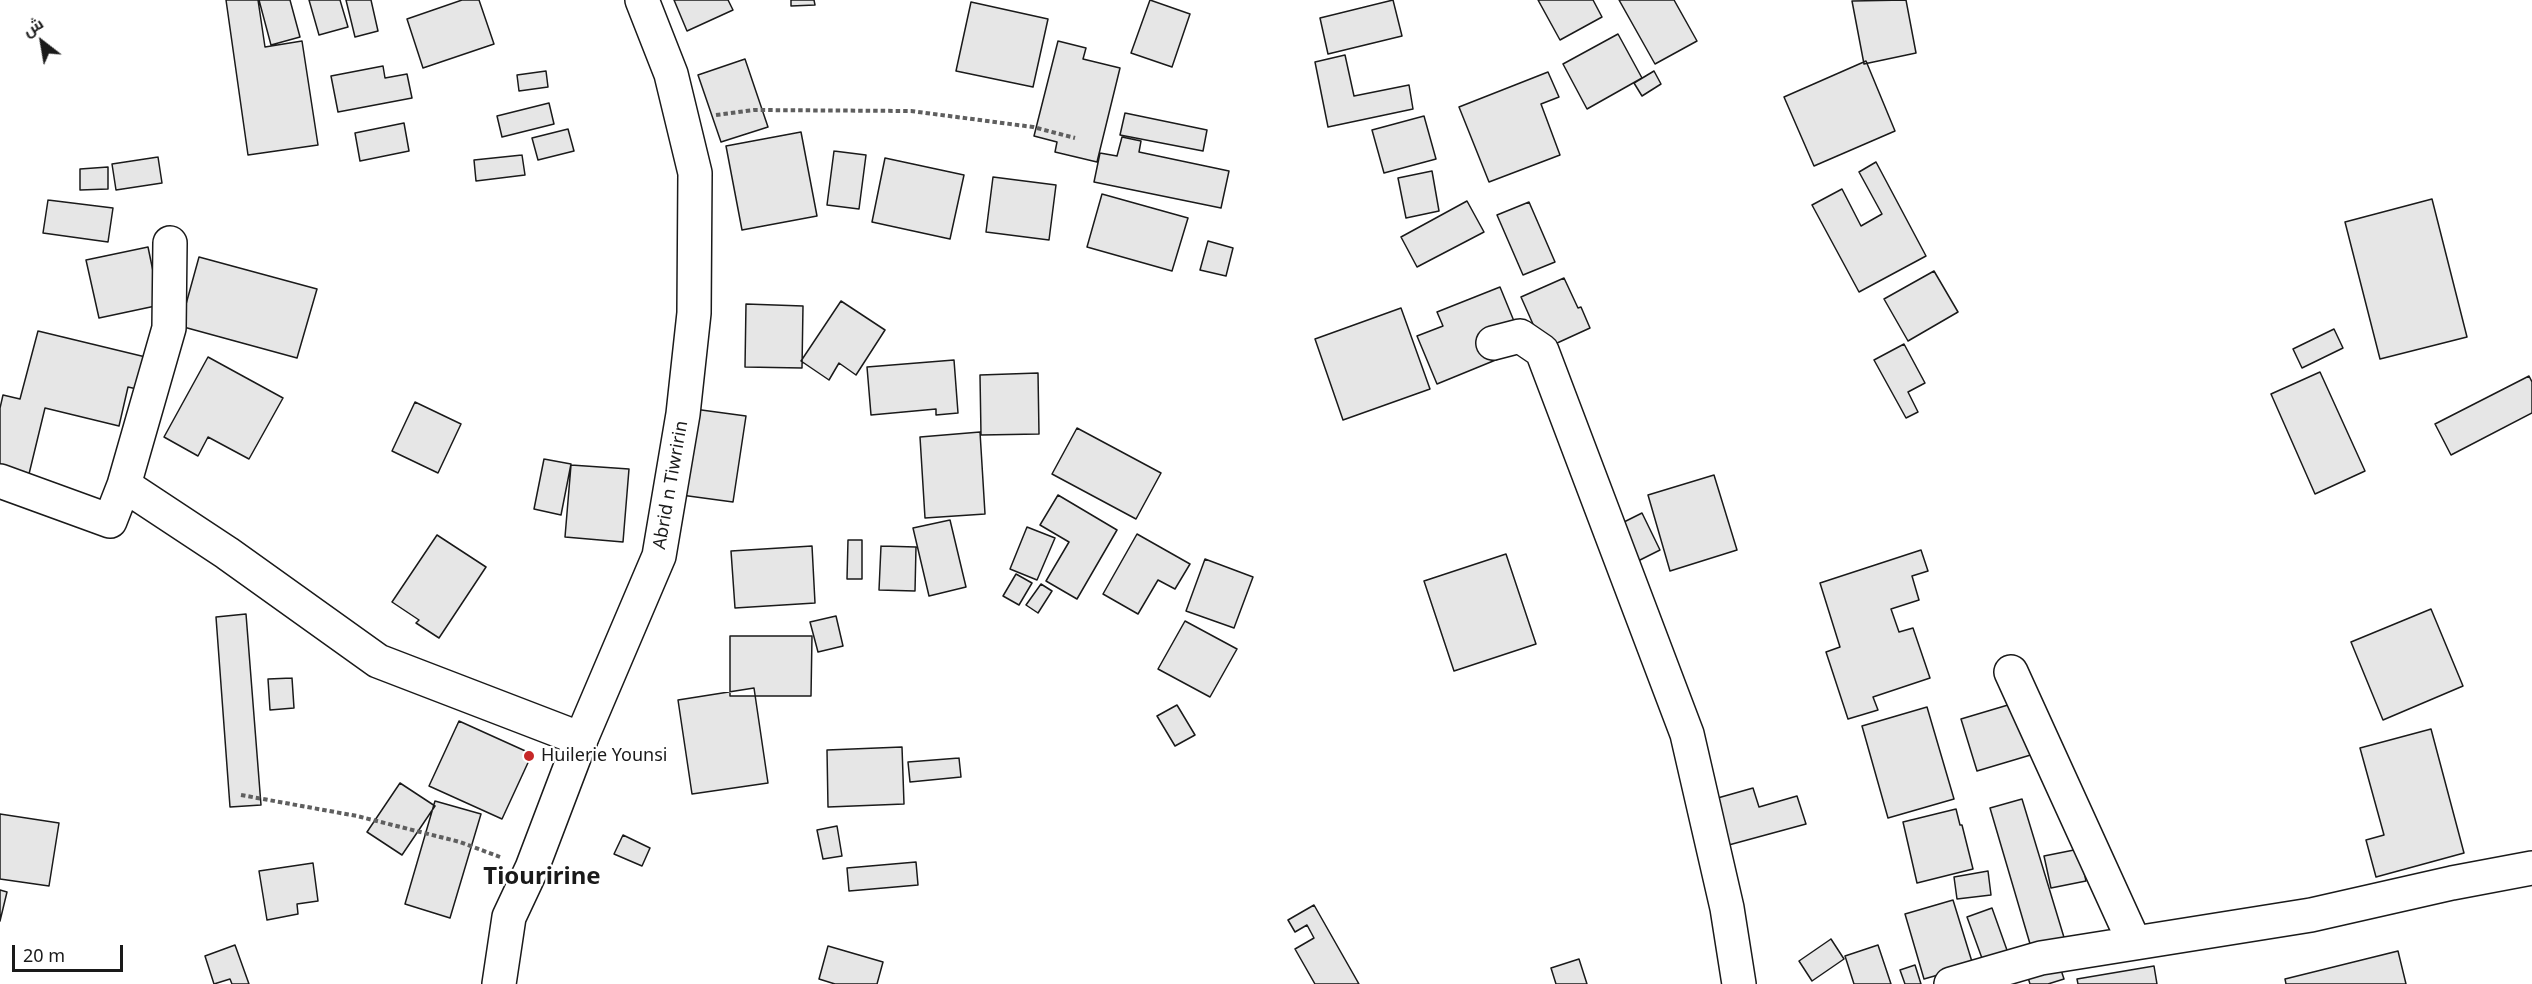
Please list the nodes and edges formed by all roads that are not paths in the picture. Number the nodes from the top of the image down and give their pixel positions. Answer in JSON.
{"nodes":[{"id":1,"x":642,"y":0,"type":"edge"},
{"id":2,"x":170,"y":243,"type":"dead end"},
{"id":3,"x":1493,"y":343,"type":"dead end"},
{"id":4,"x":0,"y":481,"type":"edge"},
{"id":5,"x":124,"y":485,"type":"junction"},
{"id":6,"x":2011,"y":672,"type":"dead end"},
{"id":7,"x":581,"y":739,"type":"junction"},
{"id":8,"x":2532,"y":868,"type":"edge"},
{"id":9,"x":2134,"y":942,"type":"junction"},
{"id":10,"x":499,"y":984,"type":"edge"},
{"id":11,"x":1739,"y":984,"type":"edge"},
{"id":12,"x":1951,"y":984,"type":"edge"}],
"edges":[{"from":1,"to":7,"type":"street","name":"Abrid n Tiwririn"},
{"from":2,"to":5,"type":"street"},
{"from":3,"to":11,"type":"street"},
{"from":4,"to":5,"type":"street"},
{"from":5,"to":7,"type":"street"},
{"from":6,"to":9,"type":"street"},
{"from":7,"to":10,"type":"street","name":"Abrid n Tiwririn"},
{"from":8,"to":9,"type":"street"},
{"from":9,"to":12,"type":"street"}]}
